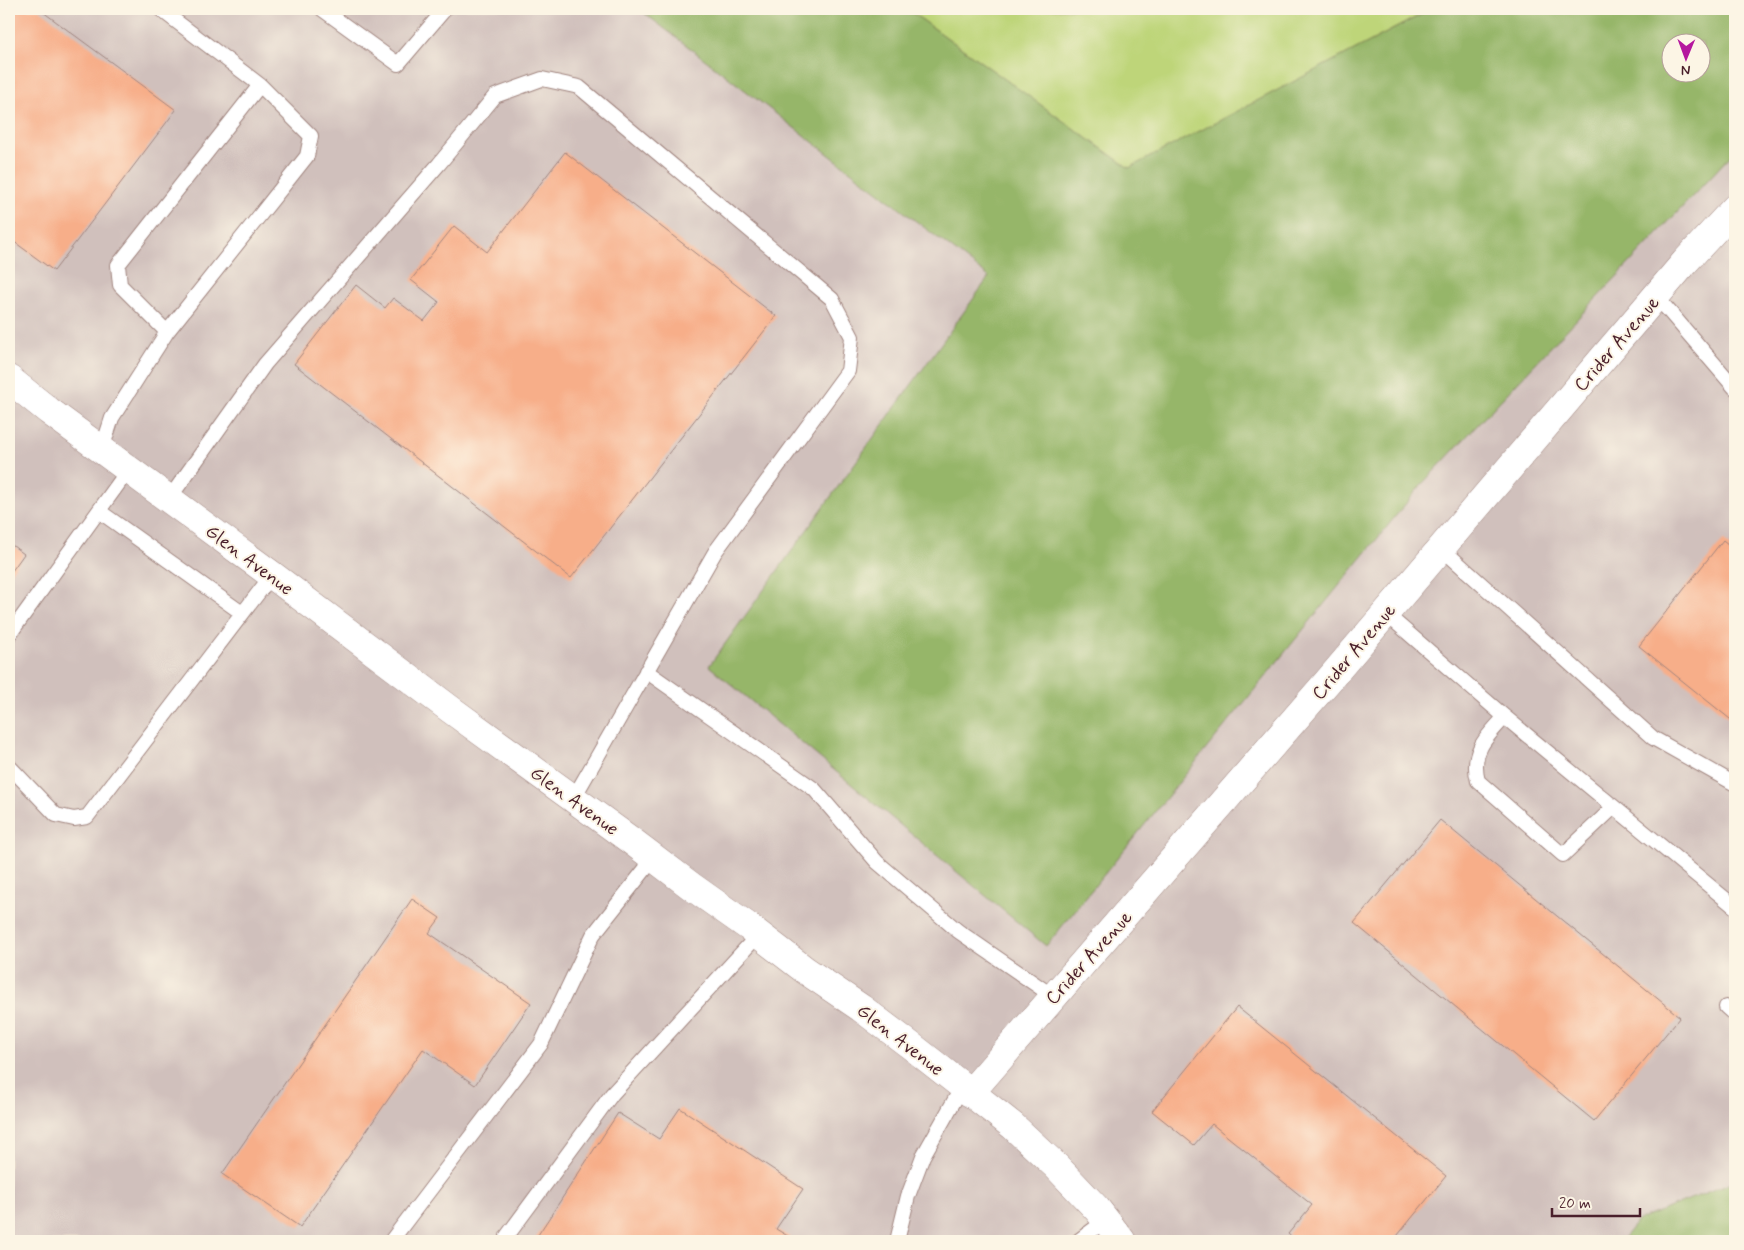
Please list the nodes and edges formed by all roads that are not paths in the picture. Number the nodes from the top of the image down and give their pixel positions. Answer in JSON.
{"nodes":[{"id":1,"x":160,"y":9,"type":"edge"},
{"id":2,"x":322,"y":9,"type":"edge"},
{"id":3,"x":445,"y":9,"type":"edge"},
{"id":4,"x":260,"y":85,"type":"junction"},
{"id":5,"x":1735,"y":208,"type":"edge"},
{"id":6,"x":1656,"y":296,"type":"junction"},
{"id":7,"x":167,"y":332,"type":"junction"},
{"id":8,"x":9,"y":379,"type":"edge"},
{"id":9,"x":1735,"y":388,"type":"edge"},
{"id":10,"x":102,"y":449,"type":"junction"},
{"id":11,"x":129,"y":469,"type":"junction"},
{"id":12,"x":169,"y":500,"type":"junction"},
{"id":13,"x":99,"y":511,"type":"junction"},
{"id":14,"x":1440,"y":547,"type":"junction"},
{"id":15,"x":272,"y":575,"type":"junction"},
{"id":16,"x":242,"y":613,"type":"junction"},
{"id":17,"x":1385,"y":613,"type":"junction"},
{"id":18,"x":9,"y":635,"type":"edge"},
{"id":19,"x":646,"y":671,"type":"junction"},
{"id":20,"x":1505,"y":717,"type":"junction"},
{"id":21,"x":9,"y":766,"type":"edge"},
{"id":22,"x":1735,"y":784,"type":"edge"},
{"id":23,"x":573,"y":799,"type":"junction"},
{"id":24,"x":1614,"y":807,"type":"junction"},
{"id":25,"x":654,"y":858,"type":"junction"},
{"id":26,"x":1735,"y":907,"type":"edge"},
{"id":27,"x":758,"y":934,"type":"junction"},
{"id":28,"x":1054,"y":997,"type":"junction"},
{"id":29,"x":966,"y":1090,"type":"junction"},
{"id":30,"x":1106,"y":1220,"type":"junction"},
{"id":31,"x":507,"y":1236,"type":"dead end"},
{"id":32,"x":391,"y":1241,"type":"edge"},
{"id":33,"x":897,"y":1241,"type":"edge"},
{"id":34,"x":1078,"y":1241,"type":"edge"},
{"id":35,"x":1122,"y":1241,"type":"edge"}],
"edges":[{"from":1,"to":4,"type":"lane"},
{"from":2,"to":3,"type":"lane"},
{"from":4,"to":7,"type":"lane"},
{"from":4,"to":7,"type":"lane"},
{"from":5,"to":6,"type":"street","name":"Crider Avenue"},
{"from":6,"to":9,"type":"lane"},
{"from":6,"to":14,"type":"street","name":"Crider Avenue"},
{"from":7,"to":10,"type":"lane"},
{"from":8,"to":10,"type":"street","name":"Glen Avenue"},
{"from":10,"to":11,"type":"street","name":"Glen Avenue"},
{"from":11,"to":12,"type":"street","name":"Glen Avenue"},
{"from":11,"to":13,"type":"lane"},
{"from":12,"to":15,"type":"street","name":"Glen Avenue"},
{"from":12,"to":19,"type":"lane"},
{"from":13,"to":16,"type":"lane"},
{"from":13,"to":18,"type":"lane"},
{"from":14,"to":17,"type":"street","name":"Crider Avenue"},
{"from":14,"to":22,"type":"lane"},
{"from":15,"to":16,"type":"lane"},
{"from":15,"to":23,"type":"street","name":"Glen Avenue"},
{"from":16,"to":21,"type":"lane"},
{"from":17,"to":20,"type":"lane"},
{"from":17,"to":28,"type":"street","name":"Crider Avenue"},
{"from":19,"to":23,"type":"lane"},
{"from":19,"to":28,"type":"lane"},
{"from":20,"to":24,"type":"lane"},
{"from":20,"to":24,"type":"lane"},
{"from":23,"to":25,"type":"street","name":"Glen Avenue"},
{"from":24,"to":26,"type":"lane"},
{"from":25,"to":27,"type":"street","name":"Glen Avenue"},
{"from":25,"to":32,"type":"lane"},
{"from":27,"to":29,"type":"street","name":"Glen Avenue"},
{"from":27,"to":31,"type":"lane"},
{"from":28,"to":29,"type":"street","name":"Crider Avenue"},
{"from":29,"to":30,"type":"street","name":"Glen Avenue"},
{"from":29,"to":33,"type":"lane"},
{"from":30,"to":34,"type":"lane"},
{"from":30,"to":35,"type":"street","name":"Glen Avenue"}]}
